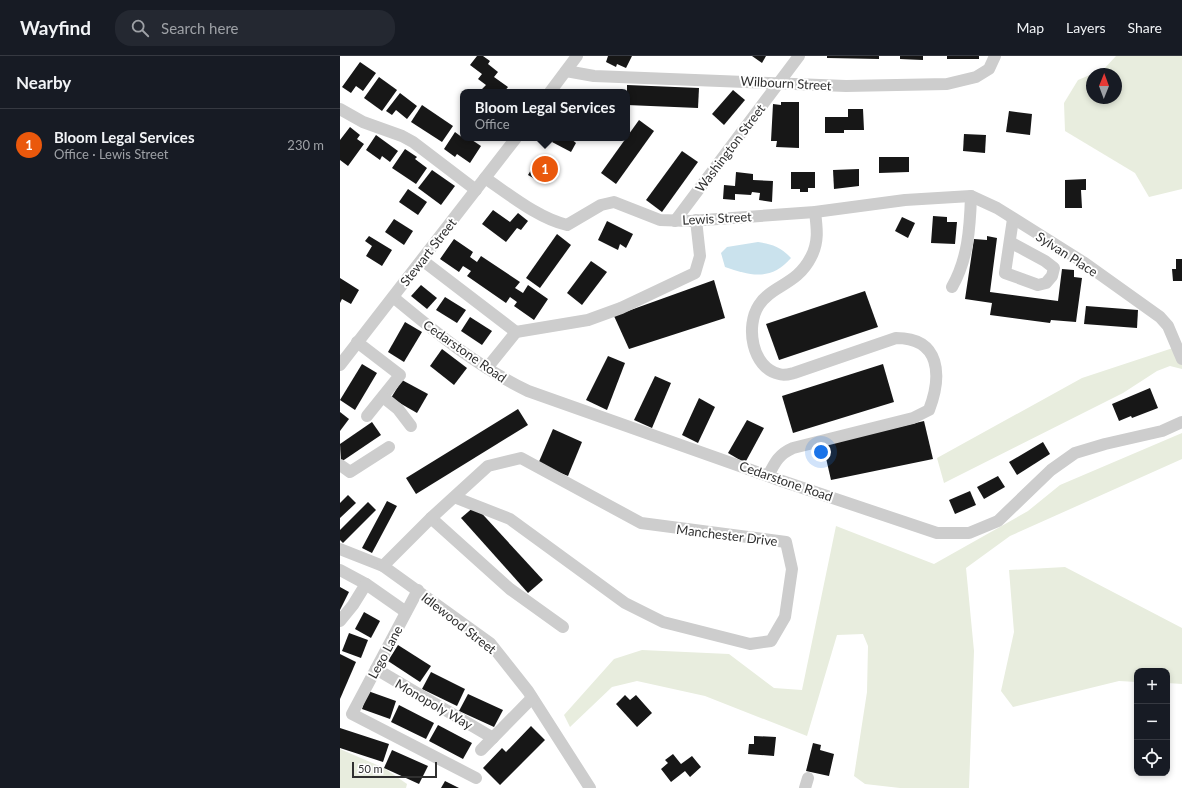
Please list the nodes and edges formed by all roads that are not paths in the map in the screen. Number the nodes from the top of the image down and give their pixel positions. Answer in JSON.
{"nodes":[{"id":1,"x":577,"y":56,"type":"edge"},
{"id":2,"x":799,"y":56,"type":"edge"},
{"id":3,"x":995,"y":56,"type":"edge"},
{"id":4,"x":566,"y":70,"type":"junction"},
{"id":5,"x":779,"y":83,"type":"junction"},
{"id":6,"x":552,"y":89,"type":"edge"},
{"id":7,"x":340,"y":109,"type":"edge"},
{"id":8,"x":514,"y":141,"type":"edge"},
{"id":9,"x":485,"y":178,"type":"junction"},
{"id":10,"x":476,"y":190,"type":"junction"},
{"id":11,"x":971,"y":196,"type":"junction"},
{"id":12,"x":815,"y":212,"type":"junction"},
{"id":13,"x":1013,"y":219,"type":"junction"},
{"id":14,"x":696,"y":220,"type":"junction"},
{"id":15,"x":675,"y":221,"type":"junction"},
{"id":16,"x":1010,"y":242,"type":"dead end"},
{"id":17,"x":422,"y":260,"type":"junction"},
{"id":18,"x":952,"y":287,"type":"dead end"},
{"id":19,"x":393,"y":297,"type":"junction"},
{"id":20,"x":516,"y":332,"type":"junction"},
{"id":21,"x":357,"y":342,"type":"junction"},
{"id":22,"x":1182,"y":359,"type":"edge"},
{"id":23,"x":340,"y":366,"type":"edge"},
{"id":24,"x":486,"y":368,"type":"junction"},
{"id":25,"x":383,"y":397,"type":"junction"},
{"id":26,"x":367,"y":416,"type":"dead end"},
{"id":27,"x":1182,"y":422,"type":"edge"},
{"id":28,"x":410,"y":426,"type":"dead end"},
{"id":29,"x":389,"y":447,"type":"dead end"},
{"id":30,"x":340,"y":465,"type":"edge"},
{"id":31,"x":768,"y":476,"type":"junction"},
{"id":32,"x":454,"y":497,"type":"junction"},
{"id":33,"x":431,"y":518,"type":"junction"},
{"id":34,"x":340,"y":549,"type":"edge"},
{"id":35,"x":383,"y":566,"type":"junction"},
{"id":36,"x":340,"y":570,"type":"edge"},
{"id":37,"x":366,"y":584,"type":"junction"},
{"id":38,"x":418,"y":590,"type":"junction"},
{"id":39,"x":406,"y":612,"type":"junction"},
{"id":40,"x":340,"y":621,"type":"edge"},
{"id":41,"x":563,"y":627,"type":"dead end"},
{"id":42,"x":376,"y":669,"type":"junction"},
{"id":43,"x":532,"y":698,"type":"junction"},
{"id":44,"x":493,"y":738,"type":"junction"},
{"id":45,"x":481,"y":750,"type":"dead end"},
{"id":46,"x":476,"y":778,"type":"dead end"},
{"id":47,"x":590,"y":788,"type":"edge"}],
"edges":[{"from":1,"to":4,"type":"street"},
{"from":2,"to":5,"type":"street","name":"Washington Street"},
{"from":3,"to":5,"type":"street","name":"Wilbourn Street"},
{"from":4,"to":5,"type":"street","name":"Wilbourn Street"},
{"from":4,"to":6,"type":"street"},
{"from":5,"to":15,"type":"street","name":"Washington Street"},
{"from":7,"to":10,"type":"street"},
{"from":8,"to":9,"type":"street","name":"Stewart Street"},
{"from":9,"to":10,"type":"street","name":"Stewart Street"},
{"from":9,"to":15,"type":"street","name":"Lewis Street"},
{"from":10,"to":17,"type":"street","name":"Stewart Street"},
{"from":11,"to":12,"type":"street","name":"Lewis Street"},
{"from":11,"to":13,"type":"street","name":"Sylvan Place"},
{"from":11,"to":18,"type":"street"},
{"from":12,"to":14,"type":"street","name":"Lewis Street"},
{"from":12,"to":31,"type":"street"},
{"from":13,"to":16,"type":"street"},
{"from":13,"to":22,"type":"street","name":"Sylvan Place"},
{"from":14,"to":15,"type":"street","name":"Lewis Street"},
{"from":14,"to":20,"type":"street"},
{"from":17,"to":19,"type":"street","name":"Stewart Street"},
{"from":17,"to":20,"type":"street"},
{"from":19,"to":21,"type":"street","name":"Stewart Street"},
{"from":19,"to":24,"type":"street","name":"Cedarstone Road"},
{"from":20,"to":24,"type":"street"},
{"from":21,"to":23,"type":"street","name":"Stewart Street"},
{"from":21,"to":25,"type":"street"},
{"from":24,"to":31,"type":"street","name":"Cedarstone Road"},
{"from":25,"to":26,"type":"street"},
{"from":25,"to":28,"type":"street"},
{"from":27,"to":31,"type":"street","name":"Cedarstone Road"},
{"from":29,"to":30,"type":"street"},
{"from":32,"to":32,"type":"street","name":"Manchester Drive"},
{"from":32,"to":33,"type":"street","name":"Manchester Drive"},
{"from":33,"to":35,"type":"street","name":"Manchester Drive"},
{"from":33,"to":41,"type":"street"},
{"from":34,"to":35,"type":"street","name":"Idlewood Street"},
{"from":35,"to":38,"type":"street","name":"Idlewood Street"},
{"from":36,"to":37,"type":"street"},
{"from":37,"to":39,"type":"street"},
{"from":37,"to":40,"type":"street"},
{"from":38,"to":39,"type":"street","name":"Lego Lane"},
{"from":38,"to":43,"type":"street","name":"Idlewood Street"},
{"from":39,"to":42,"type":"street","name":"Lego Lane"},
{"from":42,"to":44,"type":"street","name":"Monopoly Way"},
{"from":42,"to":46,"type":"street","name":"Lego Lane"},
{"from":43,"to":44,"type":"street"},
{"from":43,"to":47,"type":"street","name":"Idlewood Street"},
{"from":44,"to":45,"type":"street"}]}
